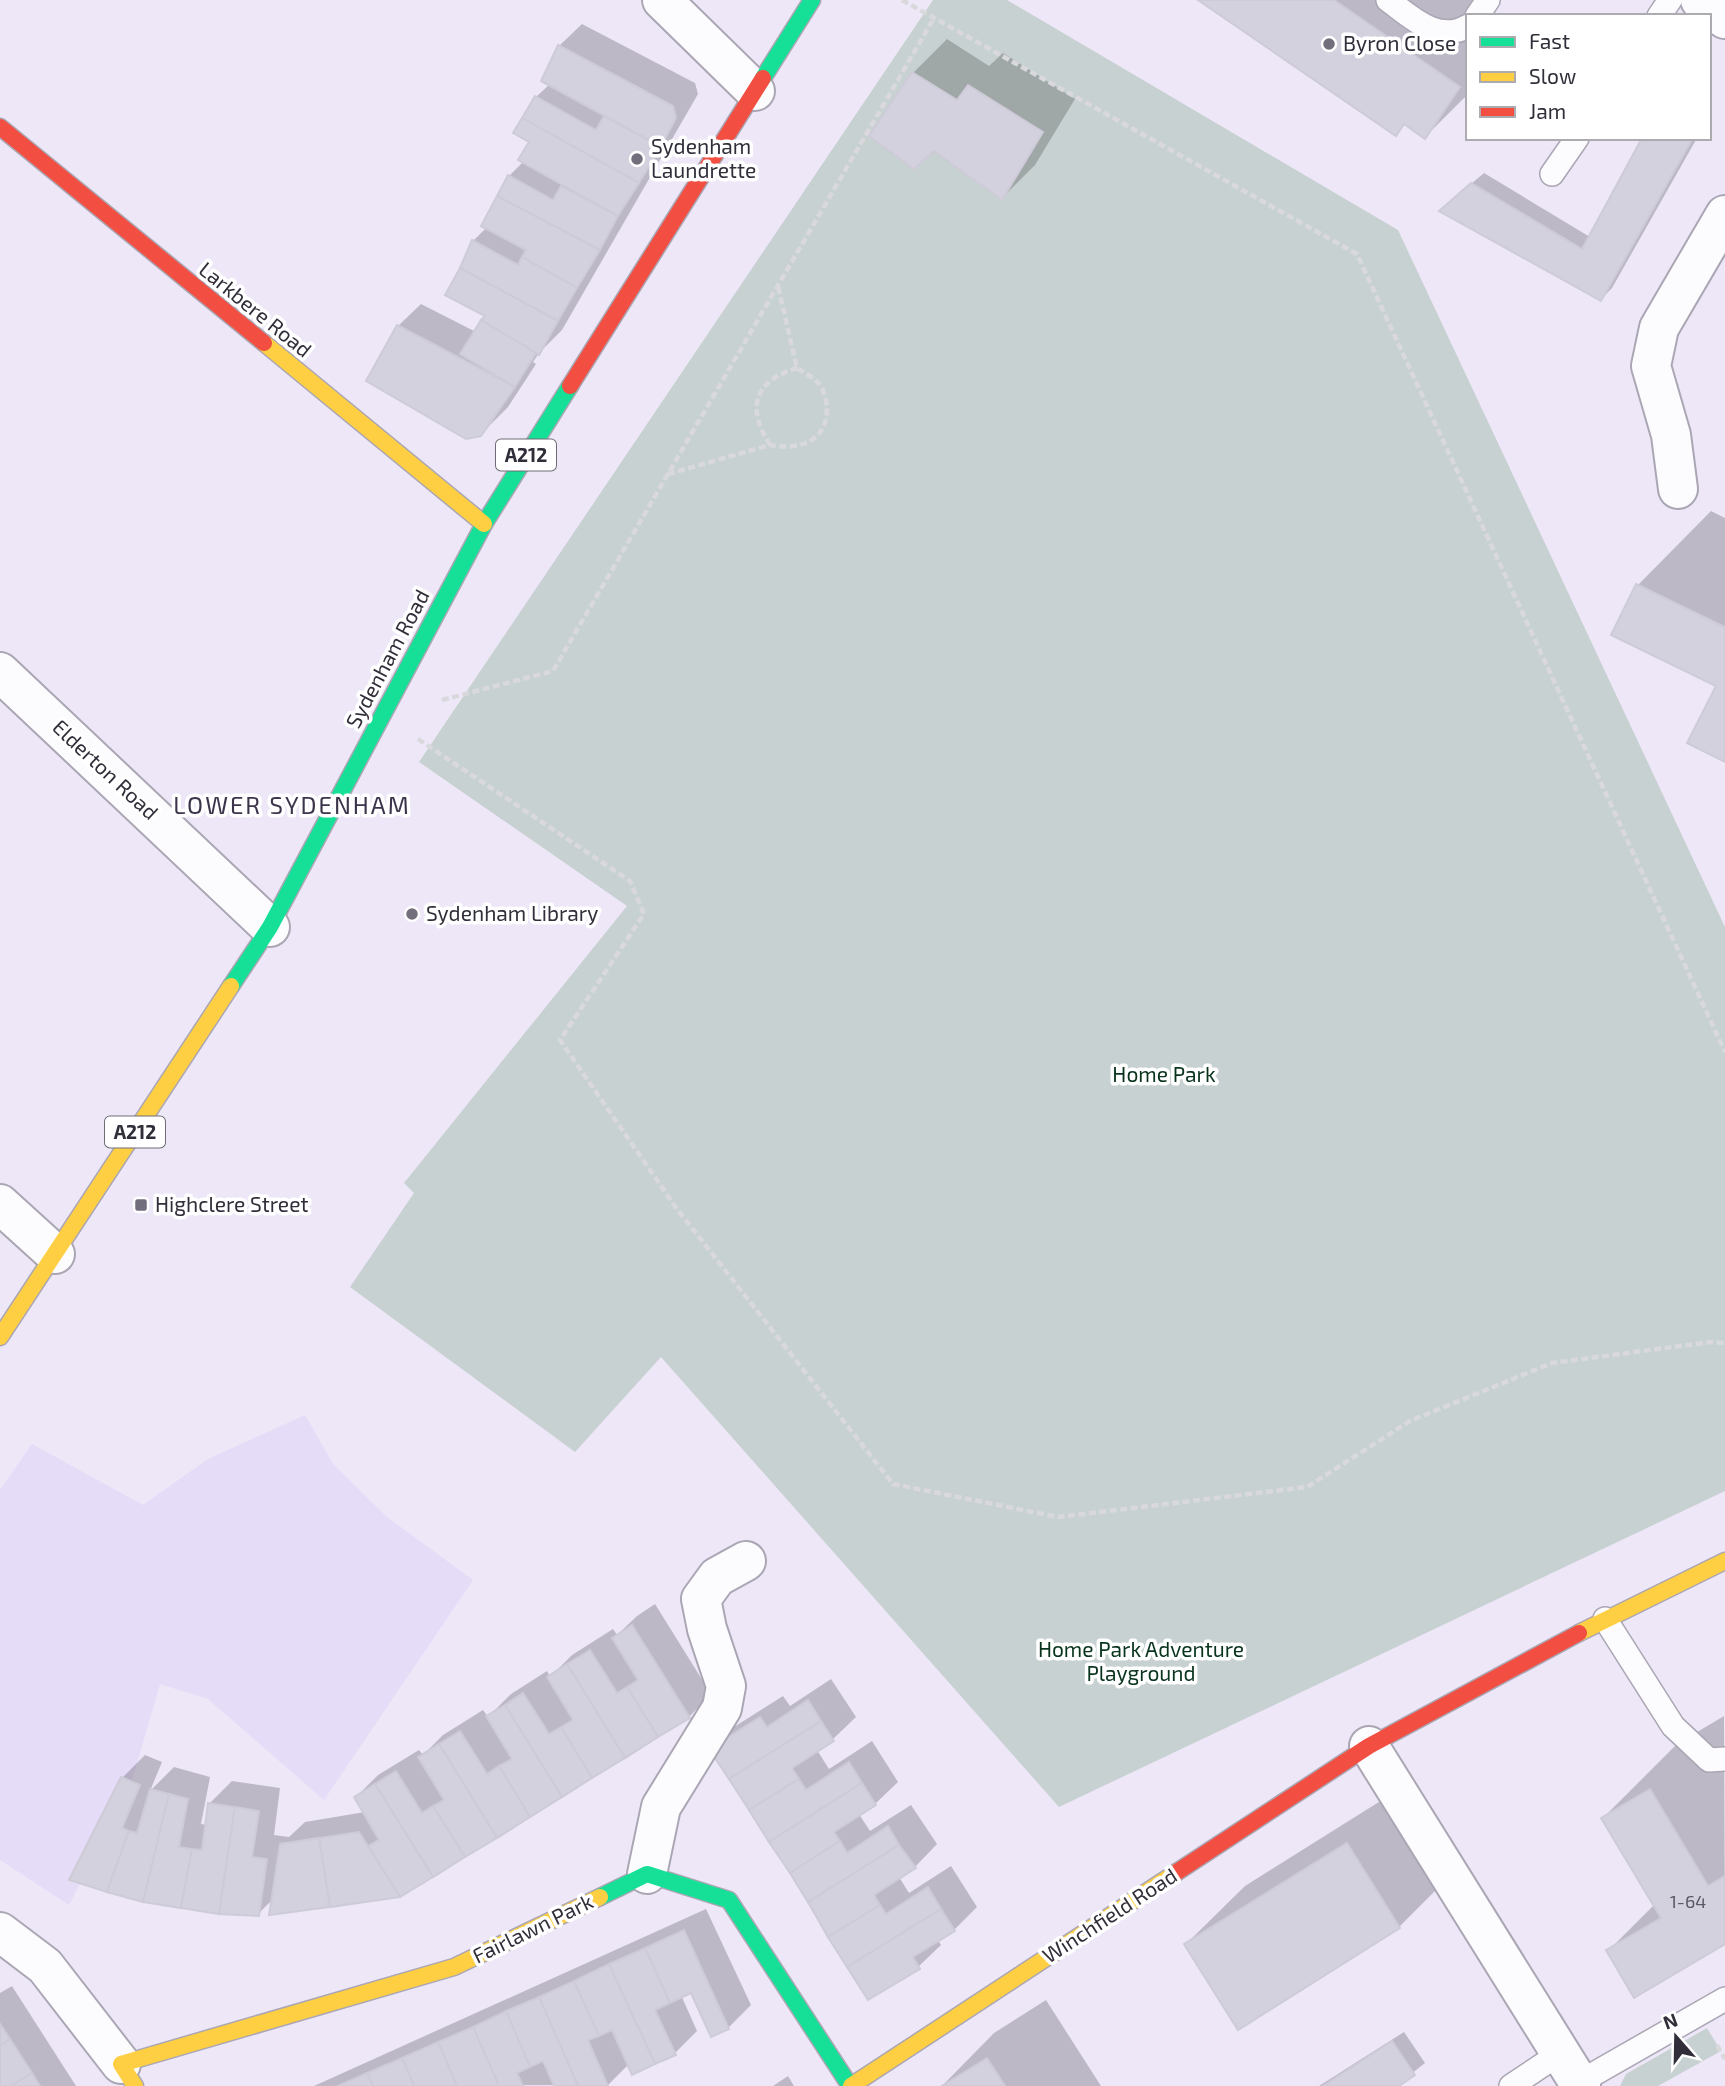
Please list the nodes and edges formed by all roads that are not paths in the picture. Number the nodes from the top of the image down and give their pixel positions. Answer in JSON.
{"nodes":[{"id":1,"x":662,"y":0,"type":"edge"},
{"id":2,"x":812,"y":0,"type":"edge"},
{"id":3,"x":1388,"y":0,"type":"edge"},
{"id":4,"x":1700,"y":0,"type":"edge"},
{"id":5,"x":1725,"y":19,"type":"edge"},
{"id":6,"x":1466,"y":27,"type":"edge"},
{"id":7,"x":755,"y":91,"type":"junction"},
{"id":8,"x":0,"y":127,"type":"edge"},
{"id":9,"x":1576,"y":140,"type":"edge"},
{"id":10,"x":1552,"y":174,"type":"dead end"},
{"id":11,"x":1725,"y":215,"type":"edge"},
{"id":12,"x":1678,"y":489,"type":"dead end"},
{"id":13,"x":484,"y":524,"type":"junction"},
{"id":14,"x":0,"y":672,"type":"edge"},
{"id":15,"x":270,"y":927,"type":"junction"},
{"id":16,"x":0,"y":1204,"type":"edge"},
{"id":17,"x":55,"y":1254,"type":"junction"},
{"id":18,"x":0,"y":1336,"type":"edge"},
{"id":19,"x":746,"y":1561,"type":"dead end"},
{"id":20,"x":1725,"y":1561,"type":"edge"},
{"id":21,"x":1605,"y":1619,"type":"junction"},
{"id":22,"x":1369,"y":1746,"type":"junction"},
{"id":23,"x":1725,"y":1759,"type":"edge"},
{"id":24,"x":648,"y":1874,"type":"junction"},
{"id":25,"x":0,"y":1932,"type":"edge"},
{"id":26,"x":1725,"y":1999,"type":"edge"},
{"id":27,"x":1573,"y":2074,"type":"edge"},
{"id":28,"x":128,"y":2075,"type":"edge"},
{"id":29,"x":850,"y":2086,"type":"edge"},
{"id":30,"x":1511,"y":2086,"type":"edge"}],
"edges":[{"from":1,"to":7,"type":"street"},
{"from":2,"to":7,"type":"street","name":"Sydenham Road","number":"A212"},
{"from":3,"to":6,"type":"lane"},
{"from":4,"to":5,"type":"street"},
{"from":7,"to":13,"type":"street","name":"Sydenham Road","number":"A212"},
{"from":8,"to":13,"type":"street","name":"Larkbere Road"},
{"from":9,"to":10,"type":"lane"},
{"from":11,"to":12,"type":"street"},
{"from":13,"to":15,"type":"street","name":"Sydenham Road","number":"A212"},
{"from":14,"to":15,"type":"street","name":"Elderton Road"},
{"from":15,"to":17,"type":"street","name":"Sydenham Road","number":"A212"},
{"from":16,"to":17,"type":"street"},
{"from":17,"to":18,"type":"street","name":"Sydenham Road","number":"A212"},
{"from":19,"to":24,"type":"street"},
{"from":20,"to":21,"type":"street","name":"Winchfield Road"},
{"from":21,"to":22,"type":"street","name":"Winchfield Road"},
{"from":21,"to":23,"type":"lane"},
{"from":22,"to":27,"type":"street"},
{"from":22,"to":29,"type":"street","name":"Winchfield Road"},
{"from":24,"to":28,"type":"street","name":"Fairlawn Park"},
{"from":24,"to":29,"type":"street"},
{"from":25,"to":28,"type":"street","name":"Fairlawn Park"},
{"from":26,"to":27,"type":"lane"},
{"from":27,"to":30,"type":"lane"}]}
